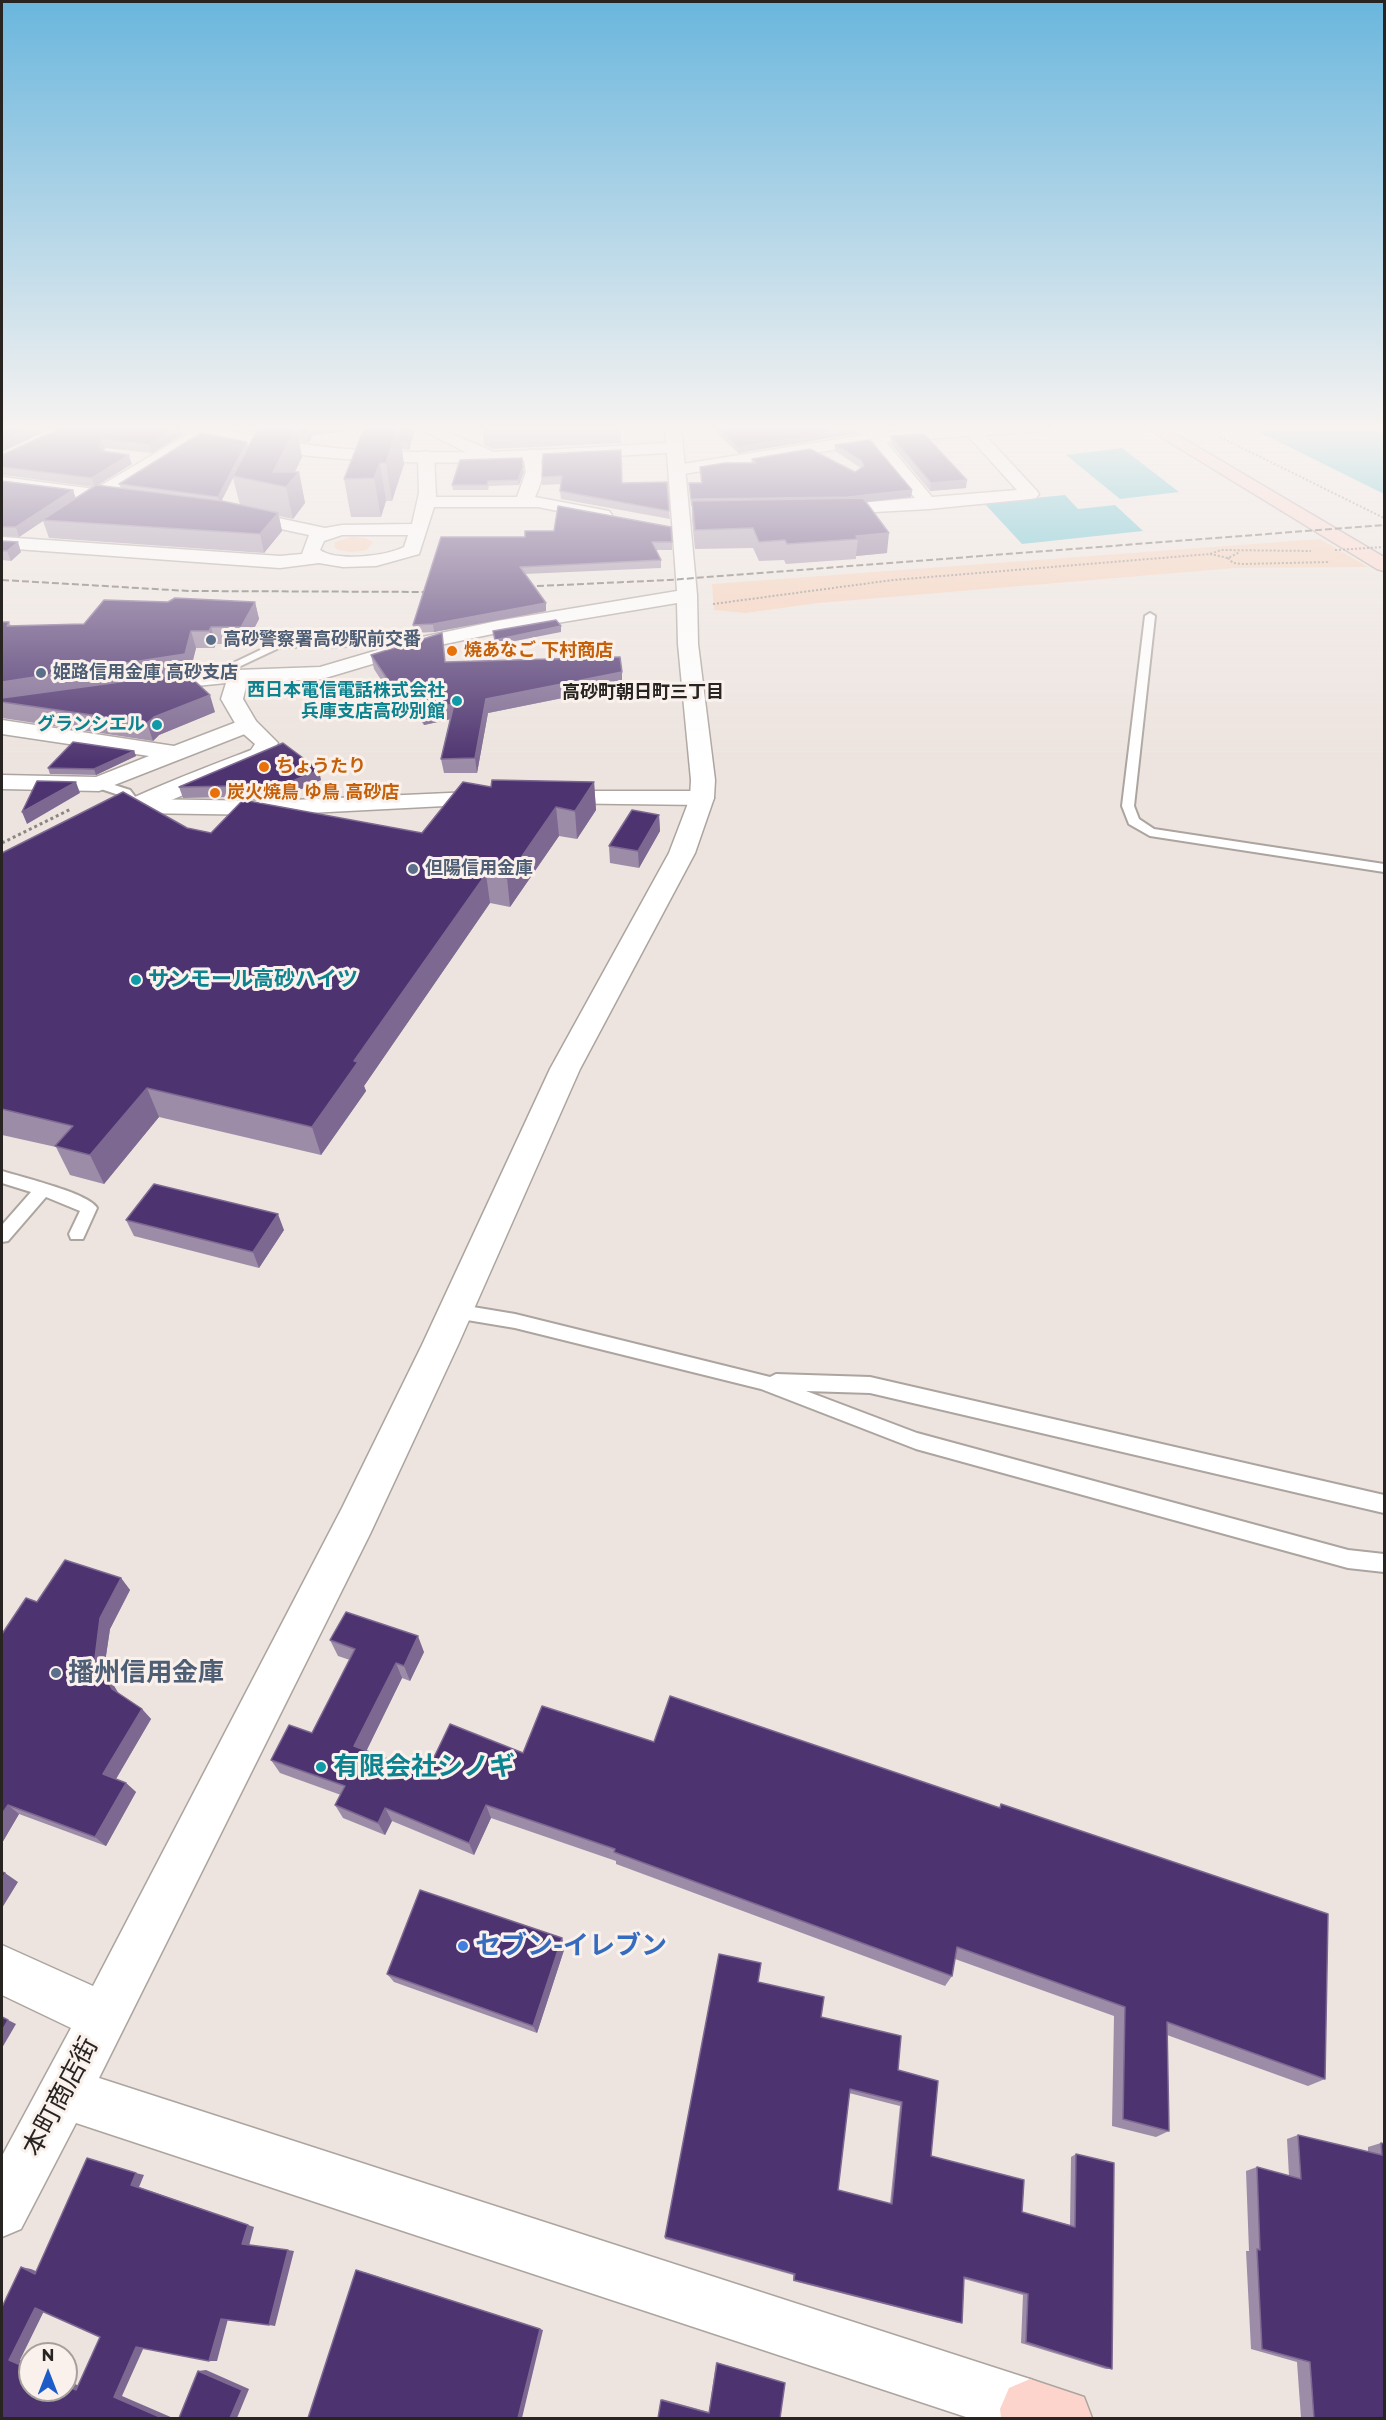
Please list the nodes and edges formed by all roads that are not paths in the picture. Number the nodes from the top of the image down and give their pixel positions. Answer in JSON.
{"nodes":[{"id":1,"x":32,"y":539,"type":"edge"},
{"id":2,"x":316,"y":539,"type":"edge"},
{"id":3,"x":416,"y":539,"type":"edge"},
{"id":4,"x":684,"y":539,"type":"edge"},
{"id":5,"x":1340,"y":539,"type":"edge"},
{"id":6,"x":2,"y":543,"type":"edge"},
{"id":7,"x":24,"y":544,"type":"junction"},
{"id":8,"x":318,"y":558,"type":"junction"},
{"id":9,"x":1384,"y":565,"type":"edge"},
{"id":10,"x":698,"y":600,"type":"junction"},
{"id":11,"x":1150,"y":616,"type":"dead end"},
{"id":12,"x":422,"y":643,"type":"junction"},
{"id":13,"x":209,"y":677,"type":"junction"},
{"id":14,"x":238,"y":677,"type":"junction"},
{"id":15,"x":131,"y":687,"type":"edge"},
{"id":16,"x":3,"y":714,"type":"edge"},
{"id":17,"x":248,"y":724,"type":"junction"},
{"id":18,"x":174,"y":753,"type":"junction"},
{"id":19,"x":2,"y":782,"type":"edge"},
{"id":20,"x":99,"y":784,"type":"junction"},
{"id":21,"x":702,"y":798,"type":"junction"},
{"id":22,"x":135,"y":806,"type":"junction"},
{"id":23,"x":83,"y":834,"type":"edge"},
{"id":24,"x":1384,"y":868,"type":"edge"},
{"id":25,"x":2,"y":1177,"type":"edge"},
{"id":26,"x":42,"y":1190,"type":"junction"},
{"id":27,"x":77,"y":1234,"type":"dead end"},
{"id":28,"x":2,"y":1236,"type":"edge"},
{"id":29,"x":455,"y":1311,"type":"junction"},
{"id":30,"x":763,"y":1382,"type":"junction"},
{"id":31,"x":1384,"y":1504,"type":"edge"},
{"id":32,"x":1384,"y":1563,"type":"edge"},
{"id":33,"x":2,"y":1970,"type":"edge"},
{"id":34,"x":104,"y":2017,"type":"junction"},
{"id":35,"x":64,"y":2093,"type":"junction"},
{"id":36,"x":2,"y":2210,"type":"edge"},
{"id":37,"x":1041,"y":2415,"type":"edge"}],
"edges":[{"from":1,"to":7,"type":"street"},
{"from":2,"to":8,"type":"street"},
{"from":3,"to":8,"type":"street"},
{"from":4,"to":10,"type":"street"},
{"from":5,"to":9,"type":"main road"},
{"from":6,"to":7,"type":"street"},
{"from":7,"to":8,"type":"street"},
{"from":10,"to":12,"type":"street"},
{"from":10,"to":21,"type":"street"},
{"from":11,"to":24,"type":"lane"},
{"from":12,"to":13,"type":"lane"},
{"from":12,"to":14,"type":"street"},
{"from":13,"to":14,"type":"street"},
{"from":13,"to":15,"type":"street"},
{"from":14,"to":17,"type":"street"},
{"from":16,"to":18,"type":"street"},
{"from":17,"to":18,"type":"street"},
{"from":17,"to":22,"type":"street"},
{"from":18,"to":20,"type":"street"},
{"from":19,"to":20,"type":"street"},
{"from":20,"to":22,"type":"lane"},
{"from":21,"to":22,"type":"street"},
{"from":21,"to":29,"type":"street","name":"本町商店街"},
{"from":22,"to":23,"type":"street"},
{"from":25,"to":26,"type":"lane"},
{"from":26,"to":27,"type":"lane"},
{"from":26,"to":28,"type":"lane"},
{"from":29,"to":30,"type":"lane"},
{"from":29,"to":34,"type":"street","name":"本町商店街"},
{"from":30,"to":31,"type":"lane"},
{"from":30,"to":32,"type":"lane"},
{"from":33,"to":34,"type":"street"},
{"from":34,"to":35,"type":"street","name":"本町商店街"},
{"from":35,"to":36,"type":"street","name":"本町商店街"},
{"from":35,"to":37,"type":"street"}]}
